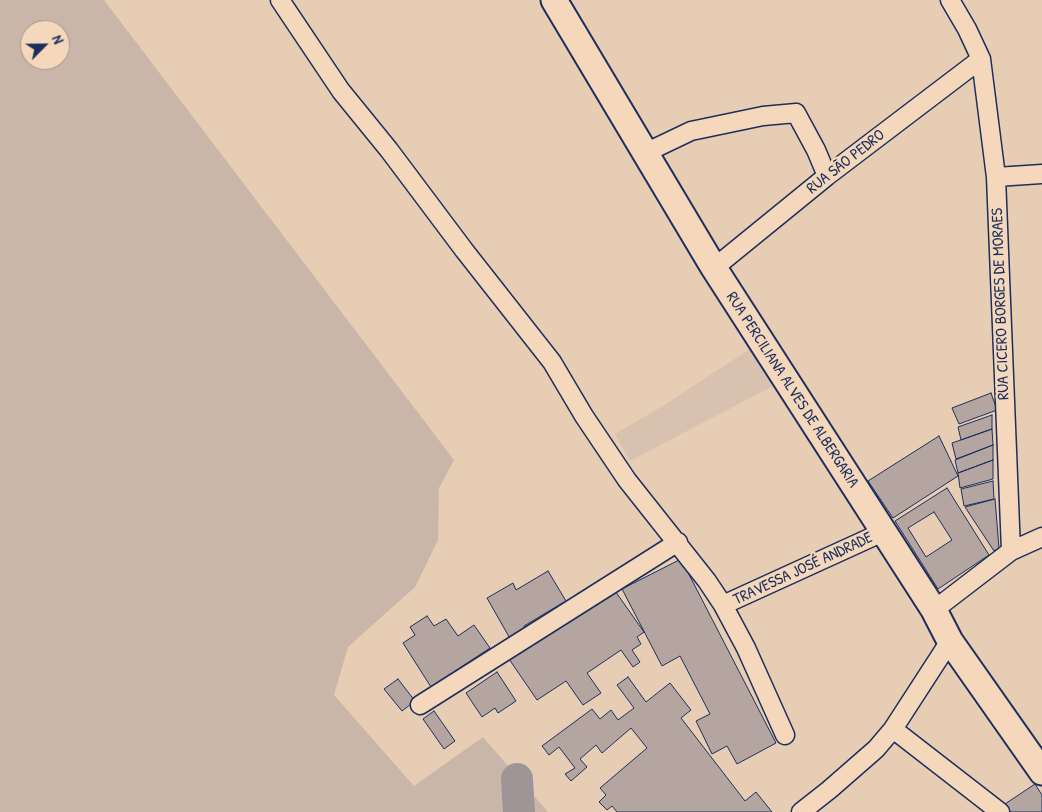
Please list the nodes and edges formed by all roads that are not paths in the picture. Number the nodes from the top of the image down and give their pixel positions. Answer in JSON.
{"nodes":[{"id":1,"x":280,"y":0,"type":"edge"},
{"id":2,"x":554,"y":0,"type":"edge"},
{"id":3,"x":950,"y":0,"type":"edge"},
{"id":4,"x":980,"y":59,"type":"junction"},
{"id":5,"x":645,"y":153,"type":"junction"},
{"id":6,"x":1042,"y":174,"type":"edge"},
{"id":7,"x":826,"y":176,"type":"junction"},
{"id":8,"x":996,"y":176,"type":"junction"},
{"id":9,"x":714,"y":268,"type":"junction"},
{"id":10,"x":883,"y":532,"type":"junction"},
{"id":11,"x":1042,"y":537,"type":"edge"},
{"id":12,"x":678,"y":542,"type":"junction"},
{"id":13,"x":1011,"y":551,"type":"junction"},
{"id":14,"x":723,"y":605,"type":"junction"},
{"id":15,"x":934,"y":610,"type":"junction"},
{"id":16,"x":950,"y":641,"type":"junction"},
{"id":17,"x":420,"y":705,"type":"dead end"},
{"id":18,"x":893,"y":729,"type":"junction"},
{"id":19,"x":785,"y":735,"type":"dead end"},
{"id":20,"x":1042,"y":772,"type":"edge"},
{"id":21,"x":801,"y":812,"type":"edge"},
{"id":22,"x":1000,"y":812,"type":"edge"}],
"edges":[{"from":1,"to":12,"type":"street"},
{"from":2,"to":5,"type":"street","name":"RUA PERCILIANA ALVES DE ALBERGARIA"},
{"from":3,"to":4,"type":"street","name":"RUA CICERO BORGES DE MORAES"},
{"from":4,"to":7,"type":"street","name":"RUA SÃO PEDRO"},
{"from":4,"to":8,"type":"street","name":"RUA CICERO BORGES DE MORAES"},
{"from":5,"to":7,"type":"street"},
{"from":5,"to":9,"type":"street","name":"RUA PERCILIANA ALVES DE ALBERGARIA"},
{"from":6,"to":8,"type":"street"},
{"from":7,"to":9,"type":"street","name":"RUA SÃO PEDRO"},
{"from":8,"to":13,"type":"street","name":"RUA CICERO BORGES DE MORAES"},
{"from":9,"to":10,"type":"street","name":"RUA PERCILIANA ALVES DE ALBERGARIA"},
{"from":10,"to":14,"type":"street","name":"TRAVESSA JOSÉ ANDRADE"},
{"from":10,"to":15,"type":"street","name":"RUA PERCILIANA ALVES DE ALBERGARIA"},
{"from":11,"to":13,"type":"street"},
{"from":12,"to":14,"type":"street"},
{"from":12,"to":17,"type":"street"},
{"from":13,"to":15,"type":"street"},
{"from":14,"to":19,"type":"street"},
{"from":15,"to":16,"type":"street","name":"RUA PERCILIANA ALVES DE ALBERGARIA"},
{"from":16,"to":18,"type":"street"},
{"from":16,"to":20,"type":"street","name":"RUA PERCILIANA ALVES DE ALBERGARIA"},
{"from":18,"to":21,"type":"street"},
{"from":18,"to":22,"type":"street"}]}
